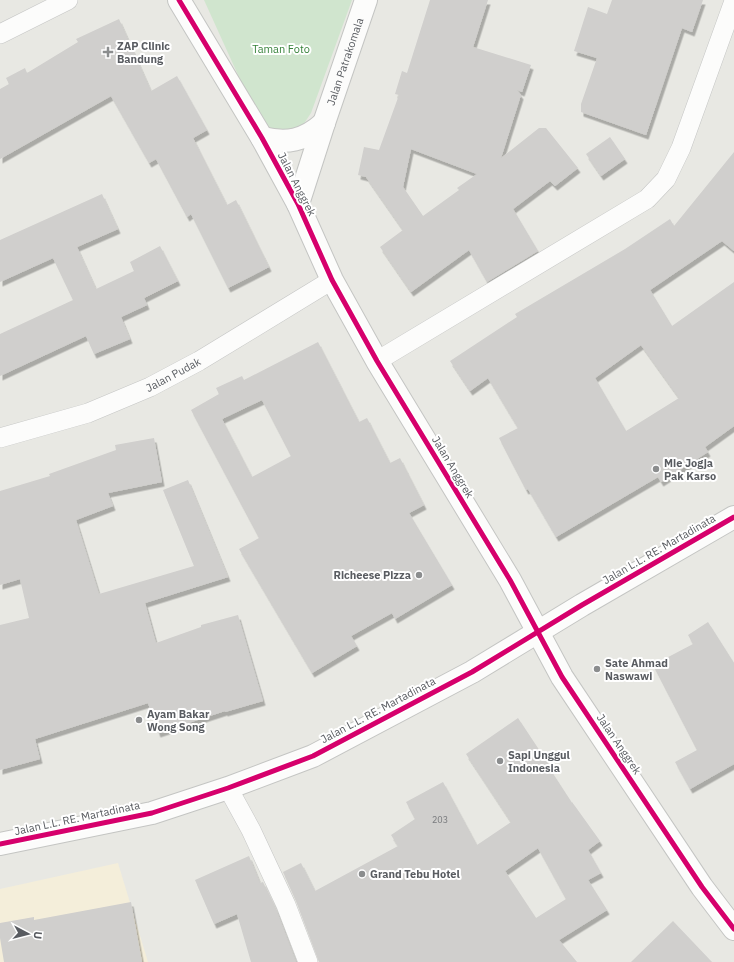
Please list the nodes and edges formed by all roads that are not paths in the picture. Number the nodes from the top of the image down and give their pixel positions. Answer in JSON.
{"nodes":[{"id":1,"x":68,"y":0,"type":"edge"},
{"id":2,"x":179,"y":0,"type":"edge"},
{"id":3,"x":366,"y":0,"type":"edge"},
{"id":4,"x":734,"y":1,"type":"edge"},
{"id":5,"x":0,"y":34,"type":"edge"},
{"id":6,"x":324,"y":123,"type":"junction"},
{"id":7,"x":262,"y":138,"type":"junction"},
{"id":8,"x":298,"y":204,"type":"junction"},
{"id":9,"x":332,"y":280,"type":"junction"},
{"id":10,"x":377,"y":361,"type":"junction"},
{"id":11,"x":0,"y":438,"type":"edge"},
{"id":12,"x":734,"y":517,"type":"edge"},
{"id":13,"x":537,"y":632,"type":"junction"},
{"id":14,"x":228,"y":788,"type":"junction"},
{"id":15,"x":0,"y":844,"type":"edge"},
{"id":16,"x":734,"y":929,"type":"edge"},
{"id":17,"x":308,"y":962,"type":"edge"}],
"edges":[{"from":1,"to":5,"type":"street"},
{"from":2,"to":7,"type":"street","name":"Jalan Anggrek"},
{"from":3,"to":6,"type":"street","name":"Jalan Patrakomala"},
{"from":4,"to":10,"type":"street"},
{"from":6,"to":7,"type":"street"},
{"from":6,"to":8,"type":"street","name":"Jalan Patrakomala"},
{"from":7,"to":8,"type":"street","name":"Jalan Anggrek"},
{"from":8,"to":9,"type":"street","name":"Jalan Anggrek"},
{"from":9,"to":10,"type":"street","name":"Jalan Anggrek"},
{"from":9,"to":11,"type":"street","name":"Jalan Pudak"},
{"from":10,"to":13,"type":"street","name":"Jalan Anggrek"},
{"from":12,"to":13,"type":"street","name":"Jalan L.L. RE. Martadinata"},
{"from":13,"to":14,"type":"street","name":"Jalan L.L. RE. Martadinata"},
{"from":13,"to":16,"type":"street","name":"Jalan Anggrek"},
{"from":14,"to":15,"type":"street","name":"Jalan L.L. RE. Martadinata"},
{"from":14,"to":17,"type":"street"}]}
